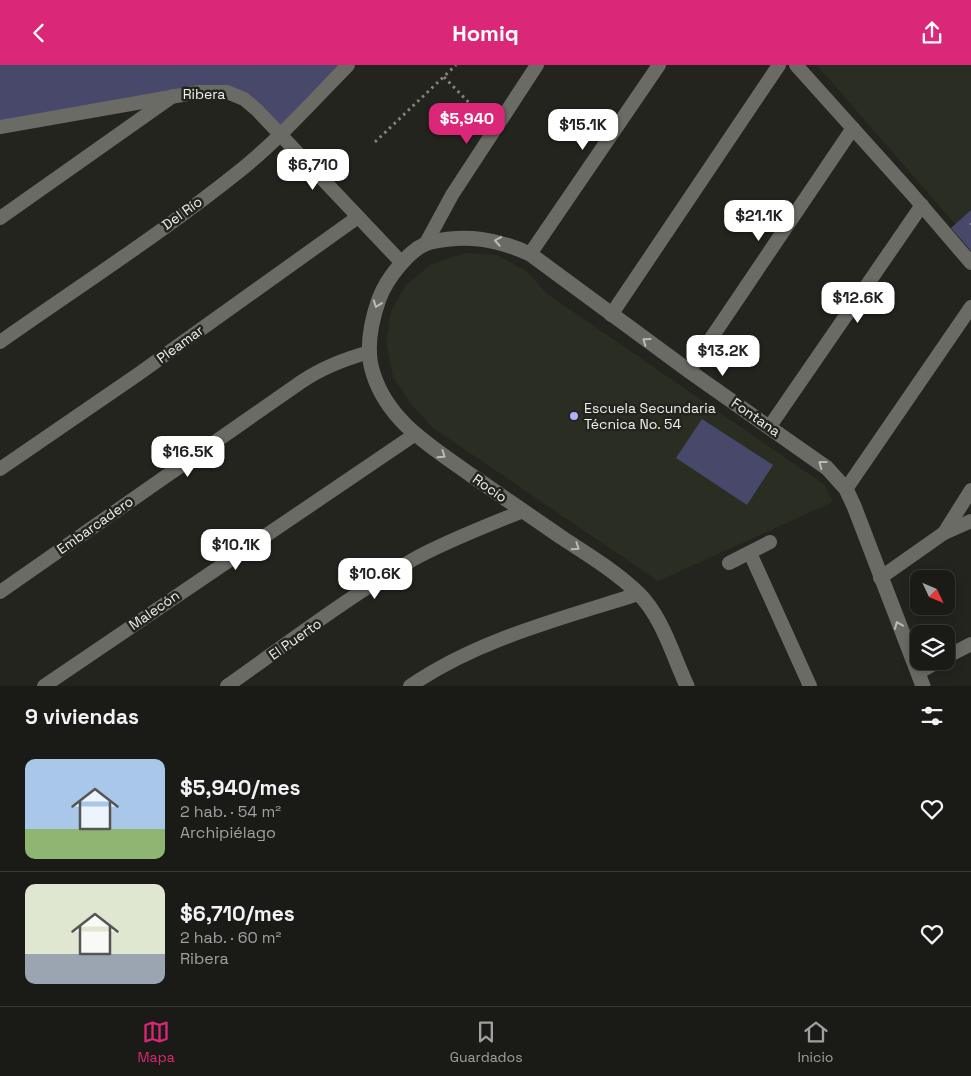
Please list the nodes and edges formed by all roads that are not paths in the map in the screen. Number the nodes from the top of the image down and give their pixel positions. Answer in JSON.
{"nodes":[{"id":1,"x":348,"y":65,"type":"edge"},
{"id":2,"x":537,"y":65,"type":"edge"},
{"id":3,"x":659,"y":65,"type":"edge"},
{"id":4,"x":779,"y":65,"type":"edge"},
{"id":5,"x":799,"y":69,"type":"edge"},
{"id":6,"x":177,"y":94,"type":"junction"},
{"id":7,"x":0,"y":127,"type":"edge"},
{"id":8,"x":853,"y":128,"type":"junction"},
{"id":9,"x":280,"y":134,"type":"junction"},
{"id":10,"x":922,"y":205,"type":"junction"},
{"id":11,"x":358,"y":217,"type":"junction"},
{"id":12,"x":0,"y":218,"type":"edge"},
{"id":13,"x":426,"y":243,"type":"junction"},
{"id":14,"x":530,"y":254,"type":"junction"},
{"id":15,"x":401,"y":262,"type":"junction"},
{"id":16,"x":971,"y":263,"type":"edge"},
{"id":17,"x":971,"y":307,"type":"edge"},
{"id":18,"x":611,"y":315,"type":"junction"},
{"id":19,"x":0,"y":342,"type":"edge"},
{"id":20,"x":370,"y":352,"type":"junction"},
{"id":21,"x":689,"y":371,"type":"junction"},
{"id":22,"x":770,"y":426,"type":"junction"},
{"id":23,"x":414,"y":435,"type":"junction"},
{"id":24,"x":0,"y":469,"type":"edge"},
{"id":25,"x":846,"y":489,"type":"junction"},
{"id":26,"x":971,"y":490,"type":"edge"},
{"id":27,"x":522,"y":511,"type":"junction"},
{"id":28,"x":971,"y":521,"type":"edge"},
{"id":29,"x":944,"y":533,"type":"junction"},
{"id":30,"x":770,"y":542,"type":"dead end"},
{"id":31,"x":750,"y":553,"type":"junction"},
{"id":32,"x":729,"y":563,"type":"dead end"},
{"id":33,"x":880,"y":578,"type":"junction"},
{"id":34,"x":0,"y":592,"type":"edge"},
{"id":35,"x":638,"y":594,"type":"junction"},
{"id":36,"x":971,"y":644,"type":"edge"},
{"id":37,"x":955,"y":652,"type":"edge"},
{"id":38,"x":930,"y":670,"type":"edge"},
{"id":39,"x":921,"y":680,"type":"edge"},
{"id":40,"x":684,"y":685,"type":"edge"},
{"id":41,"x":44,"y":686,"type":"edge"},
{"id":42,"x":227,"y":686,"type":"edge"},
{"id":43,"x":410,"y":686,"type":"edge"},
{"id":44,"x":810,"y":686,"type":"edge"}],
"edges":[{"from":1,"to":9,"type":"street","name":"Del Río"},
{"from":2,"to":13,"type":"street"},
{"from":3,"to":14,"type":"street"},
{"from":4,"to":18,"type":"street"},
{"from":5,"to":8,"type":"street"},
{"from":6,"to":7,"type":"street","name":"Ribera"},
{"from":6,"to":9,"type":"street","name":"Ribera"},
{"from":6,"to":12,"type":"street"},
{"from":8,"to":10,"type":"street"},
{"from":8,"to":21,"type":"street"},
{"from":9,"to":11,"type":"street","name":"Ribera"},
{"from":9,"to":19,"type":"street","name":"Del Río"},
{"from":10,"to":16,"type":"street"},
{"from":10,"to":22,"type":"street"},
{"from":11,"to":15,"type":"street","name":"Ribera"},
{"from":11,"to":24,"type":"street","name":"Pleamar"},
{"from":14,"to":13,"type":"street","name":"Fontana","one_way":true},
{"from":13,"to":15,"type":"street","name":"Fontana"},
{"from":14,"to":18,"type":"street","name":"Fontana"},
{"from":15,"to":20,"type":"street","name":"Rocío","one_way":true},
{"from":17,"to":25,"type":"street"},
{"from":21,"to":18,"type":"street","name":"Fontana","one_way":true},
{"from":20,"to":23,"type":"street","name":"Rocío"},
{"from":20,"to":34,"type":"street","name":"Embarcadero"},
{"from":21,"to":22,"type":"street","name":"Fontana"},
{"from":25,"to":22,"type":"street","name":"Fontana","one_way":true},
{"from":23,"to":27,"type":"street","name":"Rocío","one_way":true},
{"from":23,"to":41,"type":"street","name":"Malecón"},
{"from":25,"to":33,"type":"street","name":"Fontana"},
{"from":26,"to":29,"type":"street"},
{"from":27,"to":35,"type":"street","name":"Rocío","one_way":true},
{"from":27,"to":42,"type":"street","name":"El Puerto"},
{"from":28,"to":29,"type":"street"},
{"from":29,"to":33,"type":"street"},
{"from":30,"to":31,"type":"street"},
{"from":31,"to":32,"type":"street"},
{"from":31,"to":44,"type":"street"},
{"from":39,"to":33,"type":"street","name":"Fontana","one_way":true},
{"from":35,"to":40,"type":"street","name":"Rocío"},
{"from":35,"to":43,"type":"street"},
{"from":36,"to":37,"type":"street"},
{"from":38,"to":39,"type":"street"}]}
